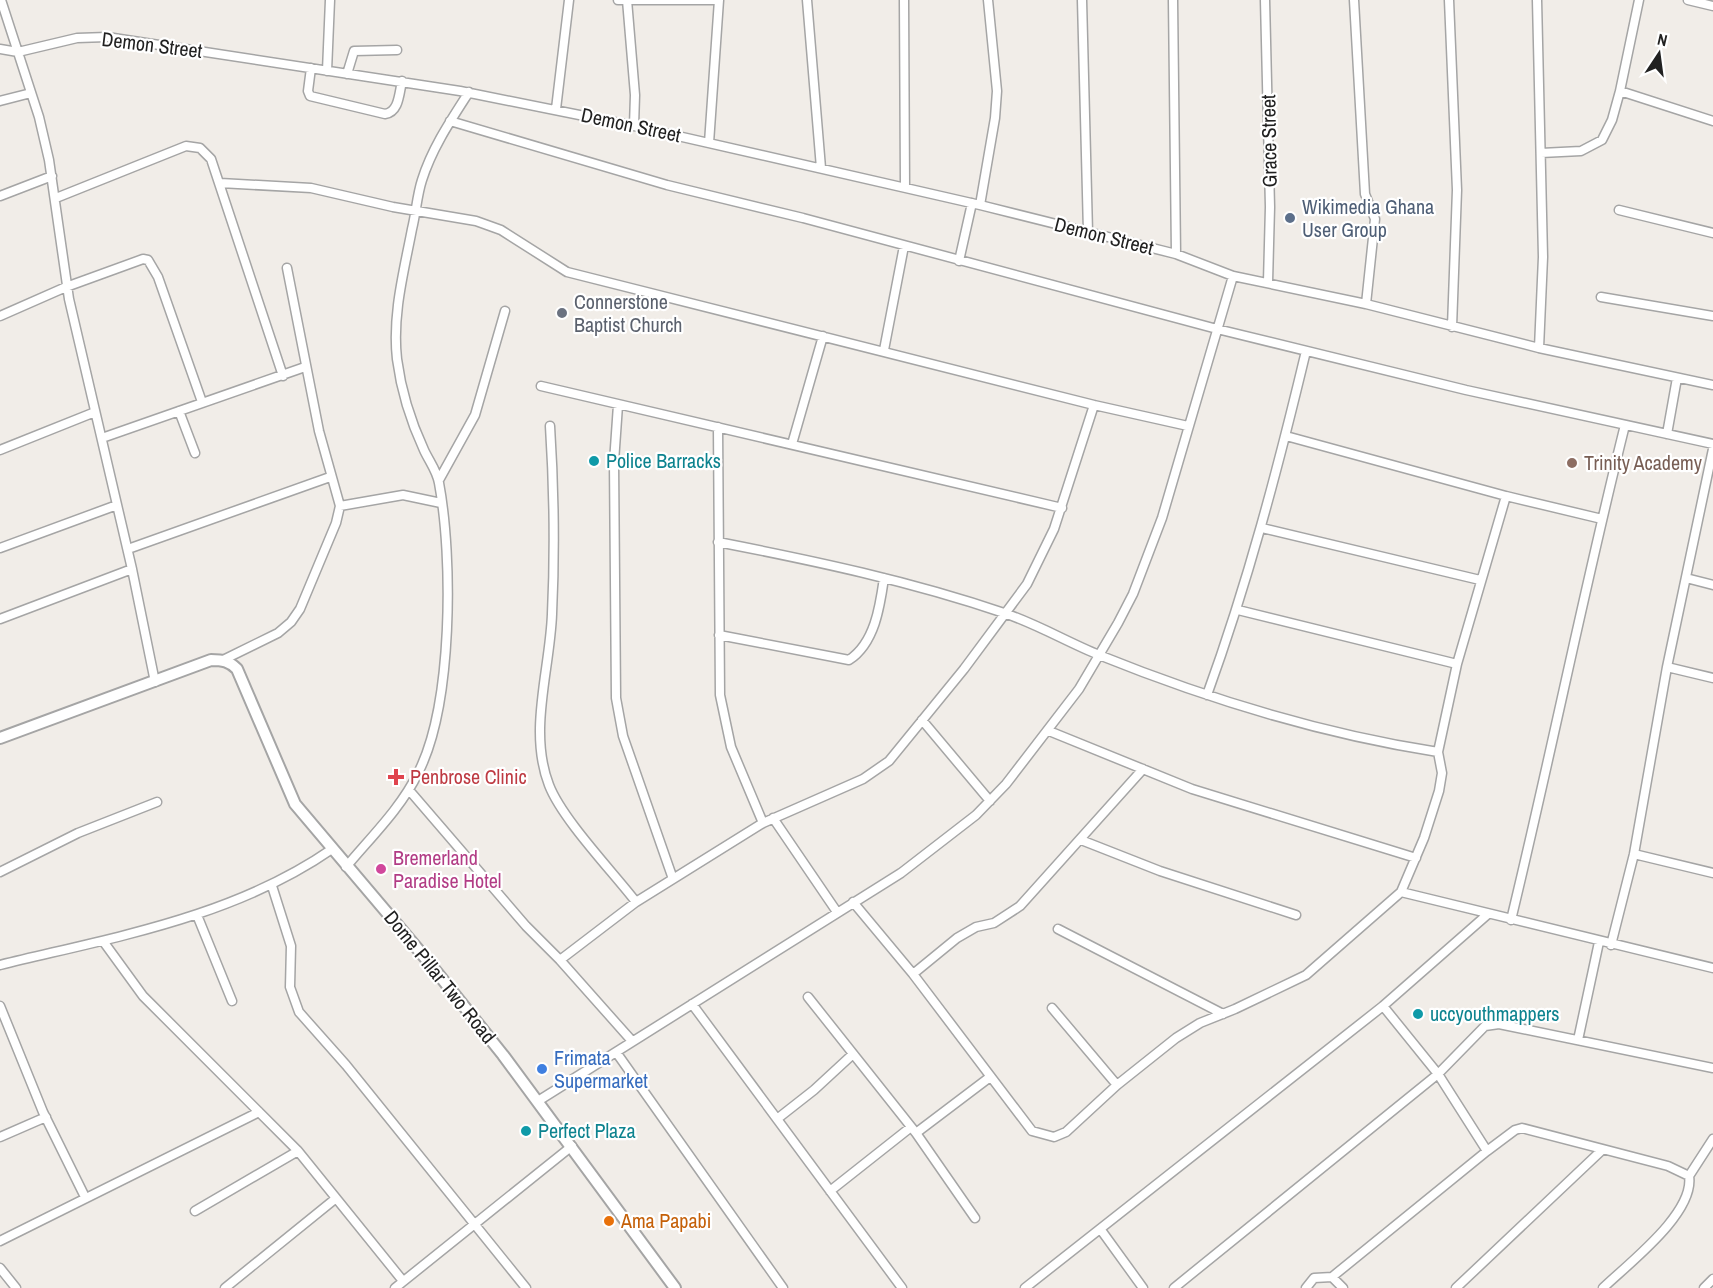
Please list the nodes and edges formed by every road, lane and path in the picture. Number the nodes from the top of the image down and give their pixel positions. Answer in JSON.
{"nodes":[{"id":1,"x":1,"y":0,"type":"edge"},
{"id":2,"x":330,"y":0,"type":"edge"},
{"id":3,"x":569,"y":0,"type":"edge"},
{"id":4,"x":618,"y":0,"type":"edge"},
{"id":5,"x":627,"y":0,"type":"edge"},
{"id":6,"x":701,"y":0,"type":"edge"},
{"id":7,"x":718,"y":0,"type":"edge"},
{"id":8,"x":807,"y":0,"type":"edge"},
{"id":9,"x":904,"y":0,"type":"edge"},
{"id":10,"x":988,"y":0,"type":"edge"},
{"id":11,"x":1082,"y":0,"type":"edge"},
{"id":12,"x":1173,"y":0,"type":"edge"},
{"id":13,"x":1265,"y":0,"type":"edge"},
{"id":14,"x":1354,"y":0,"type":"edge"},
{"id":15,"x":1449,"y":0,"type":"edge"},
{"id":16,"x":1537,"y":0,"type":"edge"},
{"id":17,"x":1639,"y":0,"type":"edge"},
{"id":18,"x":1688,"y":0,"type":"edge"},
{"id":19,"x":1713,"y":6,"type":"edge"},
{"id":20,"x":0,"y":49,"type":"edge"},
{"id":21,"x":397,"y":50,"type":"dead end"},
{"id":22,"x":18,"y":52,"type":"junction"},
{"id":23,"x":311,"y":68,"type":"junction"},
{"id":24,"x":327,"y":71,"type":"junction"},
{"id":25,"x":347,"y":74,"type":"junction"},
{"id":26,"x":402,"y":81,"type":"junction"},
{"id":27,"x":469,"y":92,"type":"junction"},
{"id":28,"x":1620,"y":92,"type":"junction"},
{"id":29,"x":31,"y":93,"type":"junction"},
{"id":30,"x":0,"y":101,"type":"edge"},
{"id":31,"x":556,"y":109,"type":"junction"},
{"id":32,"x":450,"y":121,"type":"junction"},
{"id":33,"x":1713,"y":121,"type":"edge"},
{"id":34,"x":634,"y":126,"type":"junction"},
{"id":35,"x":709,"y":143,"type":"junction"},
{"id":36,"x":1541,"y":153,"type":"junction"},
{"id":37,"x":821,"y":168,"type":"junction"},
{"id":38,"x":52,"y":176,"type":"junction"},
{"id":39,"x":220,"y":183,"type":"junction"},
{"id":40,"x":905,"y":187,"type":"junction"},
{"id":41,"x":0,"y":195,"type":"edge"},
{"id":42,"x":56,"y":198,"type":"junction"},
{"id":43,"x":976,"y":204,"type":"junction"},
{"id":44,"x":416,"y":210,"type":"junction"},
{"id":45,"x":1619,"y":210,"type":"dead end"},
{"id":46,"x":1088,"y":232,"type":"junction"},
{"id":47,"x":1713,"y":233,"type":"edge"},
{"id":48,"x":904,"y":246,"type":"junction"},
{"id":49,"x":1176,"y":254,"type":"junction"},
{"id":50,"x":959,"y":261,"type":"junction"},
{"id":51,"x":287,"y":268,"type":"dead end"},
{"id":52,"x":1233,"y":276,"type":"junction"},
{"id":53,"x":1268,"y":282,"type":"junction"},
{"id":54,"x":66,"y":287,"type":"junction"},
{"id":55,"x":1601,"y":297,"type":"dead end"},
{"id":56,"x":1366,"y":304,"type":"junction"},
{"id":57,"x":505,"y":311,"type":"dead end"},
{"id":58,"x":0,"y":316,"type":"edge"},
{"id":59,"x":1713,"y":316,"type":"edge"},
{"id":60,"x":1452,"y":327,"type":"junction"},
{"id":61,"x":1217,"y":329,"type":"junction"},
{"id":62,"x":823,"y":336,"type":"junction"},
{"id":63,"x":1539,"y":348,"type":"junction"},
{"id":64,"x":884,"y":350,"type":"junction"},
{"id":65,"x":1306,"y":351,"type":"junction"},
{"id":66,"x":305,"y":367,"type":"junction"},
{"id":67,"x":283,"y":376,"type":"junction"},
{"id":68,"x":1677,"y":378,"type":"junction"},
{"id":69,"x":1713,"y":385,"type":"edge"},
{"id":70,"x":541,"y":386,"type":"dead end"},
{"id":71,"x":202,"y":402,"type":"junction"},
{"id":72,"x":618,"y":405,"type":"junction"},
{"id":73,"x":1094,"y":405,"type":"junction"},
{"id":74,"x":179,"y":411,"type":"junction"},
{"id":75,"x":95,"y":412,"type":"junction"},
{"id":76,"x":1625,"y":425,"type":"junction"},
{"id":77,"x":550,"y":426,"type":"dead end"},
{"id":78,"x":1188,"y":426,"type":"junction"},
{"id":79,"x":718,"y":427,"type":"junction"},
{"id":80,"x":1667,"y":434,"type":"junction"},
{"id":81,"x":1286,"y":436,"type":"junction"},
{"id":82,"x":102,"y":438,"type":"junction"},
{"id":83,"x":792,"y":444,"type":"junction"},
{"id":84,"x":1713,"y":444,"type":"edge"},
{"id":85,"x":1713,"y":449,"type":"edge"},
{"id":86,"x":0,"y":450,"type":"edge"},
{"id":87,"x":195,"y":453,"type":"dead end"},
{"id":88,"x":330,"y":477,"type":"junction"},
{"id":89,"x":439,"y":480,"type":"junction"},
{"id":90,"x":1506,"y":496,"type":"junction"},
{"id":91,"x":441,"y":503,"type":"junction"},
{"id":92,"x":117,"y":505,"type":"junction"},
{"id":93,"x":340,"y":506,"type":"junction"},
{"id":94,"x":1062,"y":508,"type":"junction"},
{"id":95,"x":1602,"y":519,"type":"junction"},
{"id":96,"x":1263,"y":528,"type":"junction"},
{"id":97,"x":718,"y":542,"type":"junction"},
{"id":98,"x":0,"y":548,"type":"edge"},
{"id":99,"x":128,"y":549,"type":"junction"},
{"id":100,"x":132,"y":569,"type":"junction"},
{"id":101,"x":884,"y":578,"type":"junction"},
{"id":102,"x":1686,"y":579,"type":"junction"},
{"id":103,"x":1480,"y":580,"type":"junction"},
{"id":104,"x":1713,"y":585,"type":"edge"},
{"id":105,"x":1238,"y":610,"type":"junction"},
{"id":106,"x":1006,"y":614,"type":"junction"},
{"id":107,"x":0,"y":619,"type":"edge"},
{"id":108,"x":718,"y":635,"type":"junction"},
{"id":109,"x":1099,"y":654,"type":"junction"},
{"id":110,"x":223,"y":660,"type":"junction"},
{"id":111,"x":1457,"y":664,"type":"junction"},
{"id":112,"x":1667,"y":667,"type":"junction"},
{"id":113,"x":1713,"y":678,"type":"edge"},
{"id":114,"x":155,"y":682,"type":"junction"},
{"id":115,"x":1207,"y":695,"type":"junction"},
{"id":116,"x":922,"y":720,"type":"junction"},
{"id":117,"x":1049,"y":731,"type":"junction"},
{"id":118,"x":0,"y":738,"type":"edge"},
{"id":119,"x":1438,"y":752,"type":"junction"},
{"id":120,"x":1143,"y":769,"type":"junction"},
{"id":121,"x":409,"y":790,"type":"junction"},
{"id":122,"x":990,"y":801,"type":"junction"},
{"id":123,"x":157,"y":802,"type":"dead end"},
{"id":124,"x":773,"y":818,"type":"junction"},
{"id":125,"x":763,"y":823,"type":"junction"},
{"id":126,"x":1081,"y":840,"type":"junction"},
{"id":127,"x":332,"y":849,"type":"junction"},
{"id":128,"x":1634,"y":854,"type":"junction"},
{"id":129,"x":1416,"y":858,"type":"junction"},
{"id":130,"x":346,"y":867,"type":"junction"},
{"id":131,"x":0,"y":872,"type":"edge"},
{"id":132,"x":1713,"y":873,"type":"edge"},
{"id":133,"x":673,"y":879,"type":"junction"},
{"id":134,"x":272,"y":886,"type":"junction"},
{"id":135,"x":1401,"y":892,"type":"junction"},
{"id":136,"x":636,"y":902,"type":"junction"},
{"id":137,"x":853,"y":902,"type":"junction"},
{"id":138,"x":837,"y":912,"type":"junction"},
{"id":139,"x":1488,"y":914,"type":"junction"},
{"id":140,"x":196,"y":915,"type":"junction"},
{"id":141,"x":1296,"y":915,"type":"dead end"},
{"id":142,"x":1510,"y":920,"type":"junction"},
{"id":143,"x":1058,"y":929,"type":"dead end"},
{"id":144,"x":103,"y":941,"type":"junction"},
{"id":145,"x":1599,"y":942,"type":"junction"},
{"id":146,"x":1611,"y":945,"type":"junction"},
{"id":147,"x":560,"y":960,"type":"junction"},
{"id":148,"x":0,"y":965,"type":"edge"},
{"id":149,"x":1713,"y":968,"type":"edge"},
{"id":150,"x":913,"y":975,"type":"junction"},
{"id":151,"x":808,"y":997,"type":"dead end"},
{"id":152,"x":232,"y":1001,"type":"dead end"},
{"id":153,"x":692,"y":1004,"type":"junction"},
{"id":154,"x":1383,"y":1006,"type":"junction"},
{"id":155,"x":1052,"y":1008,"type":"dead end"},
{"id":156,"x":1,"y":1009,"type":"edge"},
{"id":157,"x":1223,"y":1014,"type":"junction"},
{"id":158,"x":1578,"y":1040,"type":"junction"},
{"id":159,"x":632,"y":1041,"type":"junction"},
{"id":160,"x":616,"y":1052,"type":"junction"},
{"id":161,"x":853,"y":1054,"type":"junction"},
{"id":162,"x":1713,"y":1068,"type":"edge"},
{"id":163,"x":1438,"y":1074,"type":"junction"},
{"id":164,"x":990,"y":1077,"type":"junction"},
{"id":165,"x":1116,"y":1085,"type":"junction"},
{"id":166,"x":538,"y":1101,"type":"junction"},
{"id":167,"x":259,"y":1112,"type":"junction"},
{"id":168,"x":46,"y":1117,"type":"junction"},
{"id":169,"x":777,"y":1119,"type":"junction"},
{"id":170,"x":914,"y":1130,"type":"junction"},
{"id":171,"x":0,"y":1137,"type":"edge"},
{"id":172,"x":1713,"y":1138,"type":"edge"},
{"id":173,"x":572,"y":1146,"type":"junction"},
{"id":174,"x":1602,"y":1150,"type":"junction"},
{"id":175,"x":1487,"y":1151,"type":"junction"},
{"id":176,"x":298,"y":1152,"type":"junction"},
{"id":177,"x":1689,"y":1176,"type":"junction"},
{"id":178,"x":830,"y":1191,"type":"junction"},
{"id":179,"x":85,"y":1197,"type":"junction"},
{"id":180,"x":335,"y":1199,"type":"junction"},
{"id":181,"x":195,"y":1211,"type":"dead end"},
{"id":182,"x":975,"y":1218,"type":"dead end"},
{"id":183,"x":475,"y":1224,"type":"junction"},
{"id":184,"x":1101,"y":1230,"type":"junction"},
{"id":185,"x":0,"y":1241,"type":"edge"},
{"id":186,"x":0,"y":1268,"type":"edge"},
{"id":187,"x":1332,"y":1277,"type":"junction"},
{"id":188,"x":1713,"y":1279,"type":"edge"},
{"id":189,"x":403,"y":1281,"type":"junction"},
{"id":190,"x":1180,"y":1286,"type":"edge"},
{"id":191,"x":16,"y":1288,"type":"edge"},
{"id":192,"x":225,"y":1288,"type":"edge"},
{"id":193,"x":396,"y":1288,"type":"edge"},
{"id":194,"x":526,"y":1288,"type":"edge"},
{"id":195,"x":675,"y":1288,"type":"edge"},
{"id":196,"x":783,"y":1288,"type":"edge"},
{"id":197,"x":902,"y":1288,"type":"edge"},
{"id":198,"x":1025,"y":1288,"type":"edge"},
{"id":199,"x":1143,"y":1288,"type":"edge"},
{"id":200,"x":1306,"y":1288,"type":"edge"},
{"id":201,"x":1343,"y":1288,"type":"edge"},
{"id":202,"x":1456,"y":1288,"type":"edge"},
{"id":203,"x":1603,"y":1288,"type":"edge"},
{"id":204,"x":1704,"y":1288,"type":"edge"}],
"edges":[{"from":1,"to":22,"type":"street"},
{"from":2,"to":24,"type":"street"},
{"from":3,"to":31,"type":"street"},
{"from":4,"to":5,"type":"street"},
{"from":5,"to":6,"type":"street"},
{"from":5,"to":34,"type":"street"},
{"from":6,"to":7,"type":"street"},
{"from":7,"to":35,"type":"street"},
{"from":8,"to":37,"type":"street"},
{"from":9,"to":40,"type":"street"},
{"from":10,"to":43,"type":"street"},
{"from":11,"to":46,"type":"street"},
{"from":12,"to":49,"type":"street"},
{"from":13,"to":53,"type":"street","name":"Grace Street"},
{"from":14,"to":56,"type":"street"},
{"from":15,"to":60,"type":"street"},
{"from":16,"to":36,"type":"street"},
{"from":17,"to":28,"type":"street"},
{"from":18,"to":19,"type":"street"},
{"from":20,"to":22,"type":"street"},
{"from":21,"to":25,"type":"street"},
{"from":22,"to":23,"type":"street","name":"Demon Street"},
{"from":22,"to":29,"type":"street"},
{"from":23,"to":24,"type":"street","name":"Demon Street"},
{"from":23,"to":26,"type":"street"},
{"from":24,"to":25,"type":"street","name":"Demon Street"},
{"from":25,"to":26,"type":"street","name":"Demon Street"},
{"from":26,"to":27,"type":"street","name":"Demon Street"},
{"from":27,"to":31,"type":"street","name":"Demon Street"},
{"from":27,"to":32,"type":"street"},
{"from":28,"to":33,"type":"street"},
{"from":28,"to":36,"type":"street"},
{"from":29,"to":30,"type":"street"},
{"from":29,"to":38,"type":"street"},
{"from":31,"to":34,"type":"street","name":"Demon Street"},
{"from":32,"to":44,"type":"street"},
{"from":32,"to":48,"type":"street"},
{"from":34,"to":35,"type":"street","name":"Demon Street"},
{"from":35,"to":37,"type":"street","name":"Demon Street"},
{"from":36,"to":63,"type":"street"},
{"from":37,"to":40,"type":"street","name":"Demon Street"},
{"from":38,"to":41,"type":"street"},
{"from":38,"to":42,"type":"street"},
{"from":39,"to":42,"type":"street"},
{"from":39,"to":44,"type":"street"},
{"from":39,"to":67,"type":"street"},
{"from":40,"to":43,"type":"street","name":"Demon Street"},
{"from":42,"to":54,"type":"street"},
{"from":43,"to":46,"type":"street","name":"Demon Street"},
{"from":43,"to":50,"type":"street"},
{"from":44,"to":62,"type":"street"},
{"from":44,"to":89,"type":"street"},
{"from":45,"to":47,"type":"street"},
{"from":46,"to":49,"type":"street","name":"Demon Street"},
{"from":48,"to":50,"type":"street"},
{"from":48,"to":64,"type":"street"},
{"from":49,"to":52,"type":"street","name":"Demon Street"},
{"from":50,"to":61,"type":"street"},
{"from":51,"to":66,"type":"street"},
{"from":52,"to":53,"type":"street","name":"Demon Street"},
{"from":52,"to":61,"type":"street"},
{"from":53,"to":56,"type":"street","name":"Demon Street"},
{"from":54,"to":58,"type":"street"},
{"from":54,"to":71,"type":"street"},
{"from":54,"to":75,"type":"street"},
{"from":55,"to":59,"type":"street"},
{"from":56,"to":60,"type":"street","name":"Demon Street"},
{"from":57,"to":89,"type":"street"},
{"from":60,"to":63,"type":"street","name":"Demon Street"},
{"from":61,"to":65,"type":"street"},
{"from":61,"to":78,"type":"street"},
{"from":62,"to":64,"type":"street"},
{"from":62,"to":83,"type":"street"},
{"from":63,"to":68,"type":"street","name":"Demon Street"},
{"from":64,"to":73,"type":"street"},
{"from":65,"to":76,"type":"street"},
{"from":65,"to":81,"type":"street"},
{"from":66,"to":67,"type":"street"},
{"from":66,"to":88,"type":"street"},
{"from":67,"to":71,"type":"street"},
{"from":68,"to":69,"type":"street","name":"Demon Street"},
{"from":68,"to":80,"type":"street"},
{"from":70,"to":72,"type":"street"},
{"from":71,"to":74,"type":"street"},
{"from":72,"to":79,"type":"street"},
{"from":72,"to":133,"type":"street"},
{"from":73,"to":78,"type":"street"},
{"from":73,"to":94,"type":"street"},
{"from":74,"to":82,"type":"street"},
{"from":74,"to":87,"type":"street"},
{"from":75,"to":82,"type":"street"},
{"from":75,"to":86,"type":"street"},
{"from":76,"to":80,"type":"street"},
{"from":76,"to":95,"type":"street"},
{"from":77,"to":136,"type":"street"},
{"from":78,"to":109,"type":"street"},
{"from":79,"to":83,"type":"street"},
{"from":79,"to":97,"type":"street"},
{"from":80,"to":84,"type":"street"},
{"from":81,"to":90,"type":"street"},
{"from":81,"to":96,"type":"street"},
{"from":82,"to":92,"type":"street"},
{"from":83,"to":94,"type":"street"},
{"from":85,"to":102,"type":"street"},
{"from":88,"to":93,"type":"street"},
{"from":88,"to":99,"type":"street"},
{"from":89,"to":91,"type":"street"},
{"from":90,"to":95,"type":"street"},
{"from":90,"to":103,"type":"street"},
{"from":91,"to":93,"type":"street"},
{"from":91,"to":121,"type":"street"},
{"from":92,"to":98,"type":"street"},
{"from":92,"to":99,"type":"street"},
{"from":93,"to":110,"type":"street"},
{"from":94,"to":106,"type":"street"},
{"from":95,"to":142,"type":"street"},
{"from":96,"to":103,"type":"street"},
{"from":96,"to":105,"type":"street"},
{"from":97,"to":101,"type":"street"},
{"from":97,"to":108,"type":"street"},
{"from":99,"to":100,"type":"street"},
{"from":100,"to":107,"type":"street"},
{"from":100,"to":114,"type":"street"},
{"from":101,"to":106,"type":"street"},
{"from":101,"to":108,"type":"street"},
{"from":102,"to":104,"type":"street"},
{"from":102,"to":112,"type":"street"},
{"from":103,"to":111,"type":"street"},
{"from":105,"to":111,"type":"street"},
{"from":105,"to":115,"type":"street"},
{"from":106,"to":109,"type":"street"},
{"from":106,"to":116,"type":"street"},
{"from":108,"to":125,"type":"street"},
{"from":109,"to":115,"type":"street"},
{"from":109,"to":117,"type":"street"},
{"from":110,"to":114,"type":"street"},
{"from":110,"to":127,"type":"street","name":"Dome Pillar Two Road"},
{"from":111,"to":119,"type":"street"},
{"from":112,"to":113,"type":"street"},
{"from":112,"to":128,"type":"street"},
{"from":114,"to":118,"type":"street"},
{"from":115,"to":119,"type":"street"},
{"from":116,"to":122,"type":"street"},
{"from":116,"to":124,"type":"street"},
{"from":117,"to":120,"type":"street"},
{"from":117,"to":122,"type":"street"},
{"from":119,"to":129,"type":"street"},
{"from":120,"to":126,"type":"street"},
{"from":120,"to":129,"type":"street"},
{"from":121,"to":130,"type":"street"},
{"from":121,"to":147,"type":"street"},
{"from":122,"to":137,"type":"street"},
{"from":123,"to":131,"type":"street"},
{"from":124,"to":125,"type":"street"},
{"from":124,"to":138,"type":"street"},
{"from":125,"to":133,"type":"street"},
{"from":126,"to":141,"type":"street"},
{"from":126,"to":150,"type":"street"},
{"from":127,"to":130,"type":"street","name":"Dome Pillar Two Road"},
{"from":127,"to":134,"type":"street"},
{"from":128,"to":132,"type":"street"},
{"from":128,"to":146,"type":"street"},
{"from":129,"to":135,"type":"street"},
{"from":130,"to":166,"type":"street","name":"Dome Pillar Two Road"},
{"from":133,"to":136,"type":"street"},
{"from":134,"to":140,"type":"street"},
{"from":134,"to":183,"type":"street"},
{"from":135,"to":139,"type":"street"},
{"from":135,"to":157,"type":"street"},
{"from":136,"to":147,"type":"street"},
{"from":137,"to":138,"type":"street"},
{"from":137,"to":150,"type":"street"},
{"from":138,"to":153,"type":"street"},
{"from":139,"to":142,"type":"street"},
{"from":139,"to":154,"type":"street"},
{"from":140,"to":144,"type":"street"},
{"from":140,"to":152,"type":"street"},
{"from":142,"to":145,"type":"street"},
{"from":143,"to":157,"type":"street"},
{"from":144,"to":148,"type":"street"},
{"from":144,"to":167,"type":"street"},
{"from":145,"to":146,"type":"street"},
{"from":145,"to":158,"type":"street"},
{"from":146,"to":149,"type":"street"},
{"from":147,"to":159,"type":"street"},
{"from":150,"to":164,"type":"street"},
{"from":151,"to":161,"type":"street"},
{"from":153,"to":159,"type":"street"},
{"from":153,"to":169,"type":"street"},
{"from":154,"to":163,"type":"street"},
{"from":154,"to":184,"type":"street"},
{"from":155,"to":165,"type":"street"},
{"from":156,"to":168,"type":"street"},
{"from":157,"to":165,"type":"street"},
{"from":158,"to":162,"type":"street"},
{"from":158,"to":163,"type":"street"},
{"from":159,"to":160,"type":"street"},
{"from":160,"to":166,"type":"street"},
{"from":160,"to":196,"type":"street"},
{"from":161,"to":169,"type":"street"},
{"from":161,"to":170,"type":"street"},
{"from":163,"to":175,"type":"street"},
{"from":163,"to":190,"type":"street"},
{"from":164,"to":165,"type":"street"},
{"from":164,"to":170,"type":"street"},
{"from":166,"to":173,"type":"street","name":"Dome Pillar Two Road"},
{"from":167,"to":176,"type":"street"},
{"from":167,"to":179,"type":"street"},
{"from":168,"to":171,"type":"street"},
{"from":168,"to":179,"type":"street"},
{"from":169,"to":178,"type":"street"},
{"from":170,"to":178,"type":"street"},
{"from":170,"to":182,"type":"street"},
{"from":172,"to":177,"type":"street"},
{"from":173,"to":183,"type":"street"},
{"from":173,"to":195,"type":"street","name":"Dome Pillar Two Road"},
{"from":174,"to":175,"type":"street"},
{"from":174,"to":177,"type":"street"},
{"from":174,"to":202,"type":"street"},
{"from":175,"to":187,"type":"street"},
{"from":176,"to":180,"type":"street"},
{"from":176,"to":181,"type":"street"},
{"from":177,"to":203,"type":"street"},
{"from":178,"to":197,"type":"street"},
{"from":179,"to":185,"type":"street"},
{"from":180,"to":189,"type":"street"},
{"from":180,"to":192,"type":"street"},
{"from":183,"to":189,"type":"street"},
{"from":183,"to":194,"type":"street"},
{"from":184,"to":198,"type":"street"},
{"from":184,"to":199,"type":"street"},
{"from":186,"to":191,"type":"street"},
{"from":187,"to":200,"type":"street"},
{"from":187,"to":201,"type":"street"},
{"from":188,"to":204,"type":"street"},
{"from":189,"to":193,"type":"street"}]}
